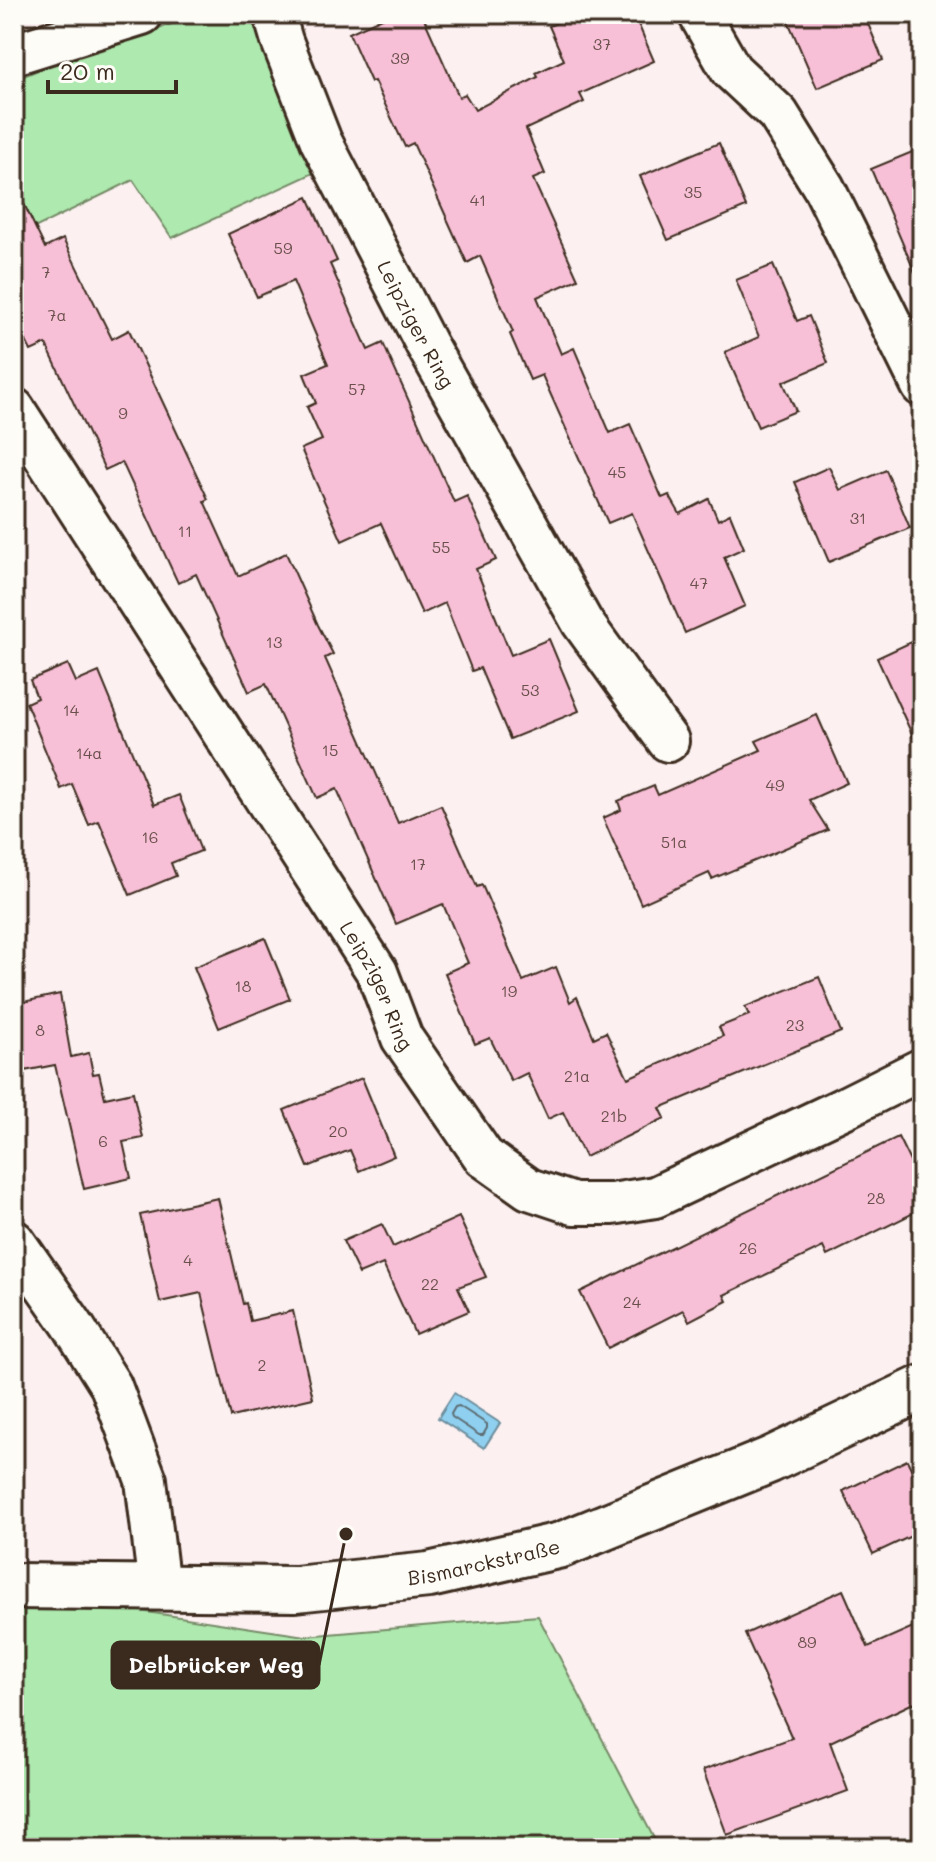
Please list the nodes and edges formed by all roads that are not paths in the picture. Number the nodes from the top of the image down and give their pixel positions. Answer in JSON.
{"nodes":[{"id":1,"x":142,"y":14,"type":"edge"},
{"id":2,"x":274,"y":14,"type":"edge"},
{"id":3,"x":699,"y":14,"type":"edge"},
{"id":4,"x":14,"y":54,"type":"edge"},
{"id":5,"x":922,"y":386,"type":"edge"},
{"id":6,"x":14,"y":409,"type":"edge"},
{"id":7,"x":668,"y":741,"type":"dead end"},
{"id":8,"x":922,"y":1069,"type":"edge"},
{"id":9,"x":20,"y":1260,"type":"edge"},
{"id":10,"x":922,"y":1388,"type":"edge"},
{"id":11,"x":14,"y":1586,"type":"edge"},
{"id":12,"x":159,"y":1588,"type":"junction"}],
"edges":[{"from":1,"to":4,"type":"street"},
{"from":2,"to":7,"type":"street","name":"Leipziger Ring"},
{"from":3,"to":5,"type":"street"},
{"from":6,"to":8,"type":"street","name":"Leipziger Ring"},
{"from":9,"to":12,"type":"street"},
{"from":10,"to":12,"type":"main road","name":"Bismarckstraße"},
{"from":11,"to":12,"type":"main road","name":"Bismarckstraße"}]}
